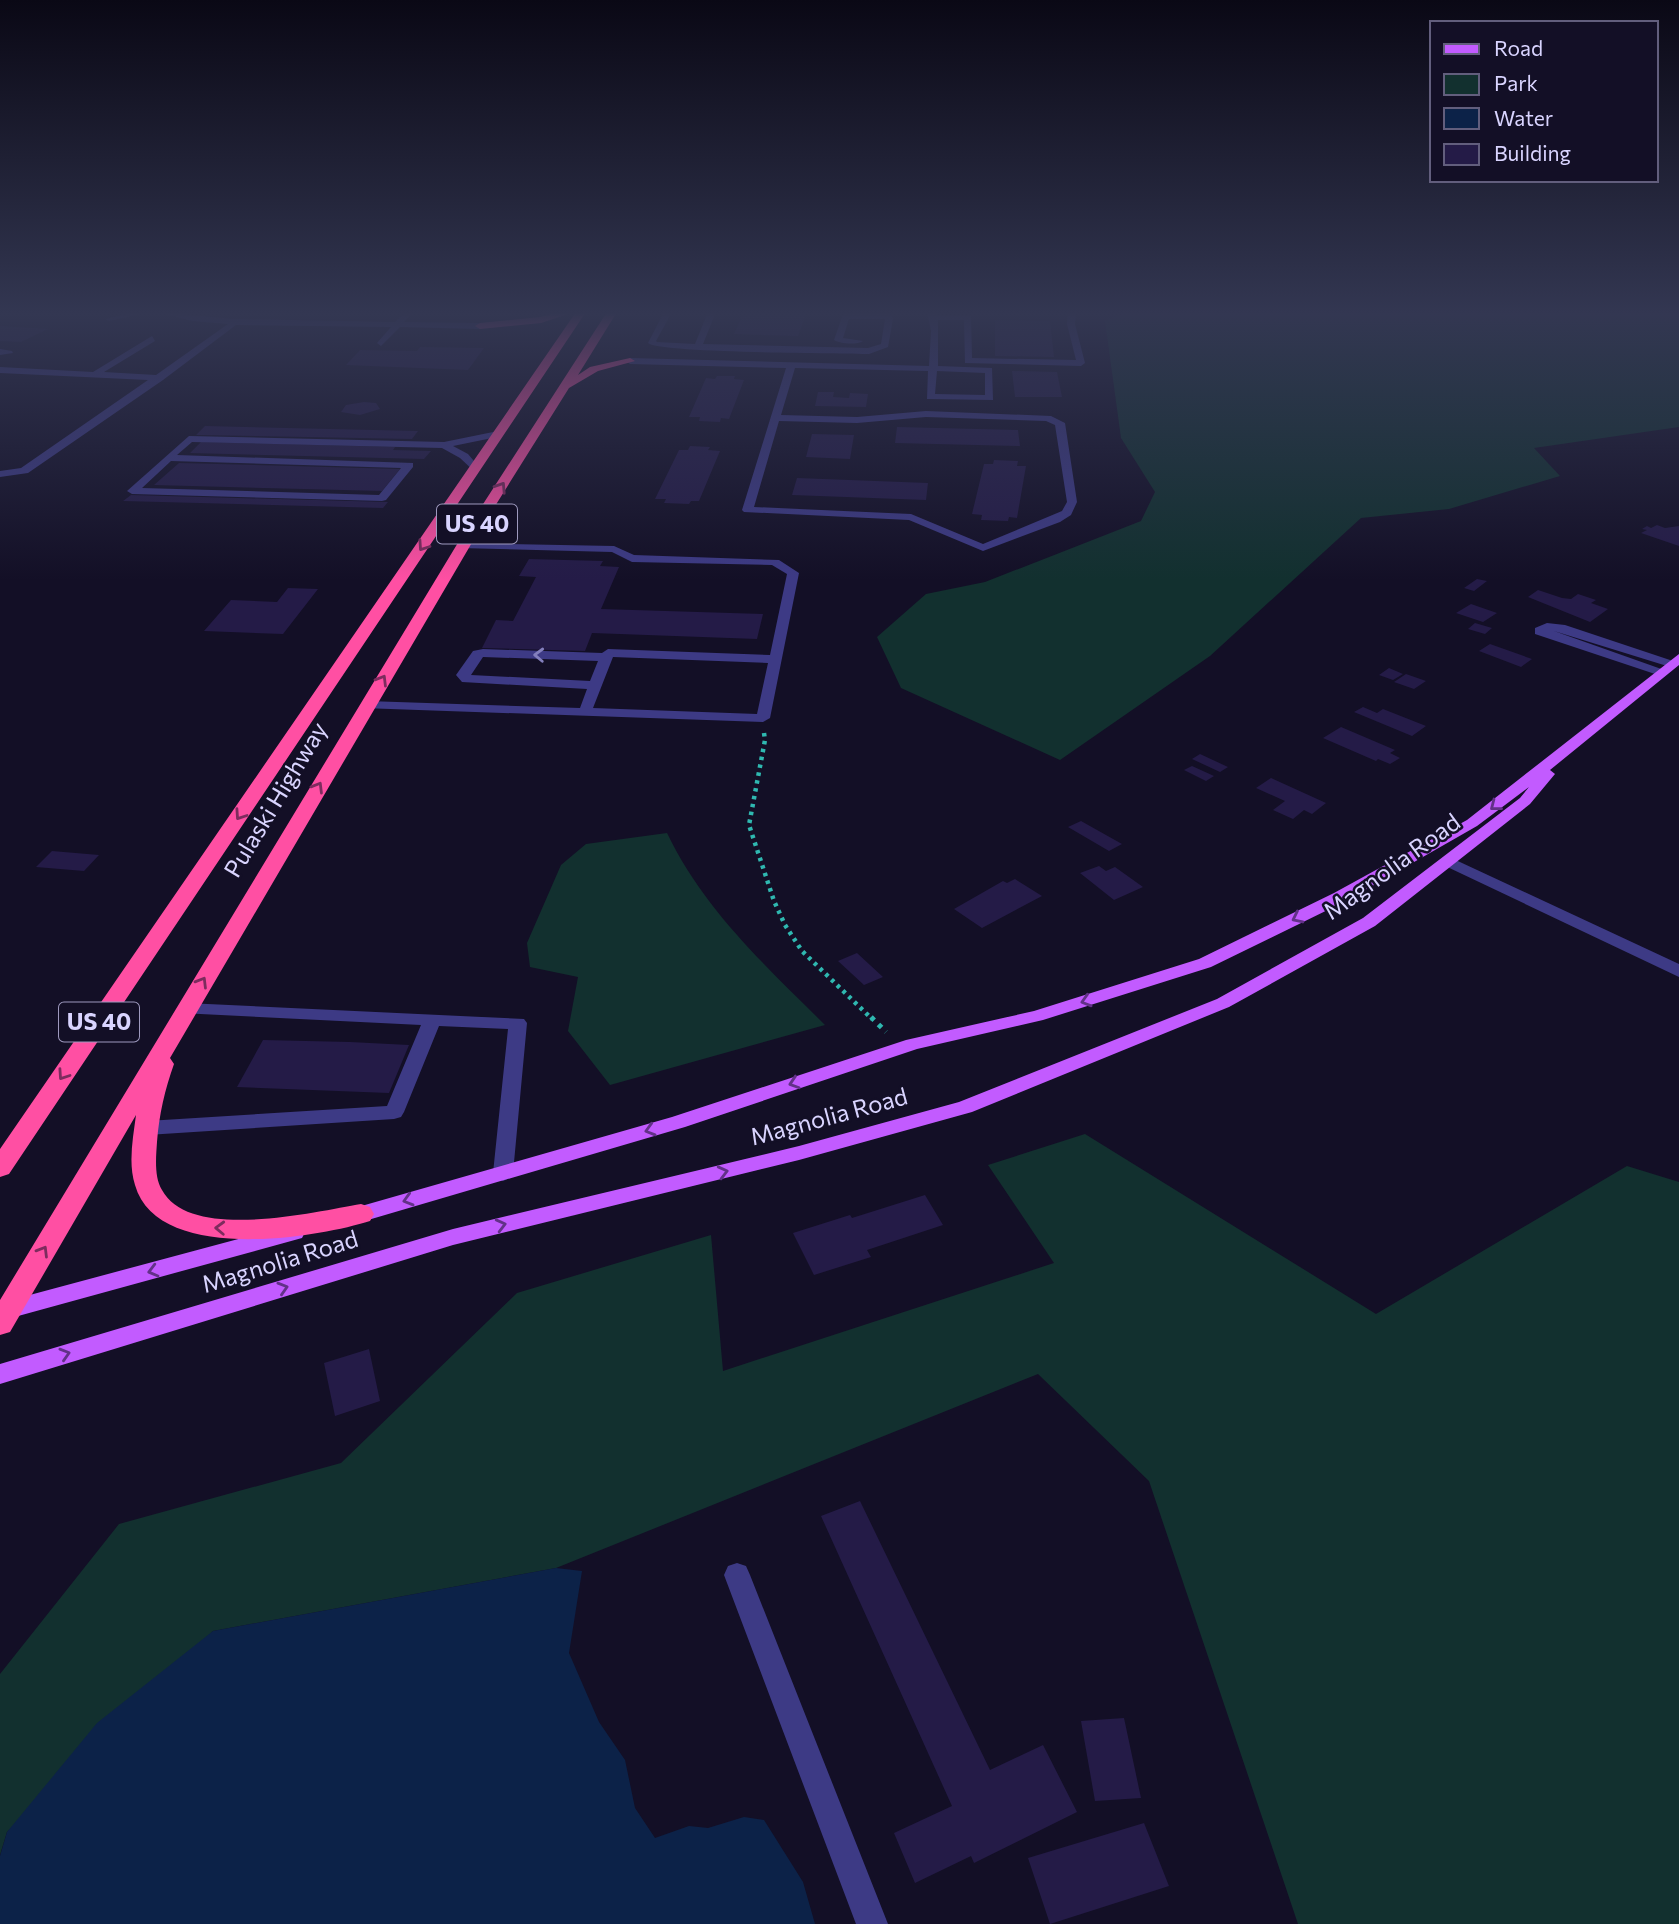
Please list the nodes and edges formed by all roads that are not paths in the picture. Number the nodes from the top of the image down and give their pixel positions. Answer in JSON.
{"nodes":[{"id":1,"x":125,"y":402,"type":"edge"},
{"id":2,"x":520,"y":402,"type":"edge"},
{"id":3,"x":555,"y":402,"type":"edge"},
{"id":4,"x":780,"y":402,"type":"edge"},
{"id":5,"x":775,"y":418,"type":"junction"},
{"id":6,"x":498,"y":434,"type":"junction"},
{"id":7,"x":444,"y":444,"type":"junction"},
{"id":8,"x":168,"y":458,"type":"junction"},
{"id":9,"x":475,"y":469,"type":"junction"},
{"id":10,"x":0,"y":474,"type":"edge"},
{"id":11,"x":463,"y":546,"type":"junction"},
{"id":12,"x":607,"y":657,"type":"junction"},
{"id":13,"x":775,"y":659,"type":"junction"},
{"id":14,"x":1670,"y":664,"type":"edge"},
{"id":15,"x":596,"y":685,"type":"junction"},
{"id":16,"x":367,"y":705,"type":"junction"},
{"id":17,"x":585,"y":712,"type":"junction"},
{"id":18,"x":1586,"y":732,"type":"junction"},
{"id":19,"x":1447,"y":861,"type":"junction"},
{"id":20,"x":1679,"y":971,"type":"edge"},
{"id":21,"x":186,"y":1009,"type":"junction"},
{"id":22,"x":433,"y":1019,"type":"junction"},
{"id":23,"x":147,"y":1128,"type":"junction"},
{"id":24,"x":0,"y":1168,"type":"edge"},
{"id":25,"x":503,"y":1173,"type":"junction"},
{"id":26,"x":361,"y":1214,"type":"junction"},
{"id":27,"x":3,"y":1315,"type":"edge"},
{"id":28,"x":0,"y":1374,"type":"edge"},
{"id":29,"x":737,"y":1575,"type":"dead end"},
{"id":30,"x":872,"y":1924,"type":"edge"}],
"edges":[{"from":1,"to":10,"type":"street"},
{"from":2,"to":6,"type":"highway","name":"Pulaski Highway","number":"US 40"},
{"from":11,"to":3,"type":"highway","name":"Pulaski Highway","number":"US 40","one_way":true},
{"from":4,"to":5,"type":"street"},
{"from":5,"to":5,"type":"street"},
{"from":6,"to":7,"type":"street"},
{"from":6,"to":9,"type":"highway","name":"Pulaski Highway","number":"US 40"},
{"from":7,"to":8,"type":"street"},
{"from":7,"to":9,"type":"street"},
{"from":8,"to":8,"type":"street"},
{"from":9,"to":24,"type":"highway","name":"Pulaski Highway","number":"US 40","one_way":true},
{"from":11,"to":13,"type":"street"},
{"from":16,"to":11,"type":"highway","name":"Pulaski Highway","number":"US 40","one_way":true},
{"from":12,"to":13,"type":"street"},
{"from":12,"to":15,"type":"street"},
{"from":12,"to":15,"type":"street","one_way":true},
{"from":13,"to":17,"type":"street"},
{"from":14,"to":14,"type":"street"},
{"from":14,"to":18,"type":"main road","name":"Magnolia Road"},
{"from":15,"to":17,"type":"street"},
{"from":16,"to":17,"type":"street"},
{"from":21,"to":16,"type":"highway","name":"Pulaski Highway","number":"US 40","one_way":true},
{"from":18,"to":19,"type":"main road","name":"Magnolia Road"},
{"from":18,"to":25,"type":"main road","name":"Magnolia Road","one_way":true},
{"from":19,"to":20,"type":"street"},
{"from":28,"to":19,"type":"main road","name":"Magnolia Road","one_way":true},
{"from":21,"to":22,"type":"street"},
{"from":21,"to":23,"type":"highway"},
{"from":27,"to":21,"type":"highway","name":"Pulaski Highway","number":"US 40","one_way":true},
{"from":22,"to":23,"type":"street"},
{"from":22,"to":25,"type":"street"},
{"from":26,"to":23,"type":"highway","one_way":true},
{"from":25,"to":26,"type":"main road","name":"Magnolia Road","one_way":true},
{"from":26,"to":27,"type":"main road","name":"Magnolia Road","one_way":true},
{"from":29,"to":30,"type":"street"}]}
